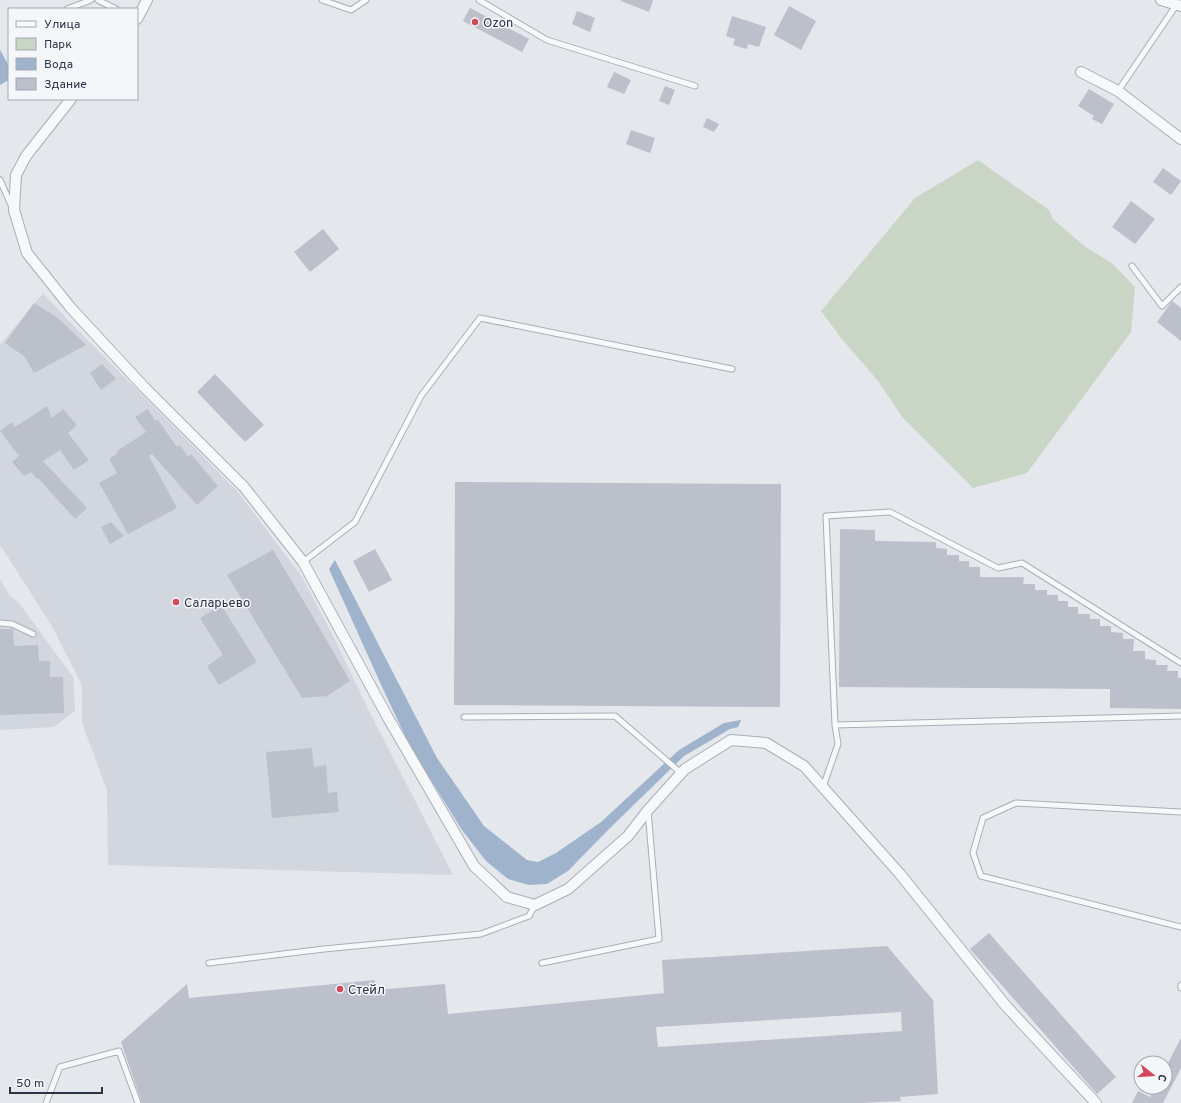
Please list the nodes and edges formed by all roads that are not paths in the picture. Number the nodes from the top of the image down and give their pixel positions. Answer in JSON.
{"nodes":[{"id":1,"x":91,"y":0,"type":"edge"},
{"id":2,"x":98,"y":0,"type":"edge"},
{"id":3,"x":147,"y":0,"type":"edge"},
{"id":4,"x":322,"y":0,"type":"edge"},
{"id":5,"x":366,"y":0,"type":"edge"},
{"id":6,"x":479,"y":0,"type":"edge"},
{"id":7,"x":1161,"y":0,"type":"edge"},
{"id":8,"x":1179,"y":5,"type":"edge"},
{"id":9,"x":70,"y":8,"type":"edge"},
{"id":10,"x":114,"y":8,"type":"edge"},
{"id":11,"x":138,"y":17,"type":"edge"},
{"id":12,"x":1082,"y":72,"type":"dead end"},
{"id":13,"x":695,"y":86,"type":"dead end"},
{"id":14,"x":1118,"y":91,"type":"junction"},
{"id":15,"x":70,"y":100,"type":"edge"},
{"id":16,"x":1181,"y":139,"type":"edge"},
{"id":17,"x":0,"y":180,"type":"edge"},
{"id":18,"x":14,"y":210,"type":"junction"},
{"id":19,"x":1132,"y":266,"type":"dead end"},
{"id":20,"x":1181,"y":287,"type":"edge"},
{"id":21,"x":732,"y":369,"type":"dead end"},
{"id":22,"x":303,"y":562,"type":"junction"},
{"id":23,"x":0,"y":623,"type":"edge"},
{"id":24,"x":33,"y":634,"type":"dead end"},
{"id":25,"x":1181,"y":663,"type":"edge"},
{"id":26,"x":1181,"y":716,"type":"edge"},
{"id":27,"x":464,"y":717,"type":"dead end"},
{"id":28,"x":835,"y":725,"type":"junction"},
{"id":29,"x":681,"y":773,"type":"junction"},
{"id":30,"x":823,"y":787,"type":"junction"},
{"id":31,"x":648,"y":810,"type":"junction"},
{"id":32,"x":1181,"y":812,"type":"edge"},
{"id":33,"x":535,"y":905,"type":"junction"},
{"id":34,"x":1181,"y":927,"type":"edge"},
{"id":35,"x":209,"y":963,"type":"dead end"},
{"id":36,"x":542,"y":963,"type":"dead end"},
{"id":37,"x":46,"y":1103,"type":"edge"},
{"id":38,"x":138,"y":1103,"type":"edge"},
{"id":39,"x":1096,"y":1103,"type":"edge"}],
"edges":[{"from":1,"to":9,"type":"lane"},
{"from":2,"to":10,"type":"lane"},
{"from":3,"to":11,"type":"street"},
{"from":4,"to":5,"type":"lane"},
{"from":6,"to":13,"type":"lane"},
{"from":7,"to":8,"type":"street"},
{"from":8,"to":14,"type":"lane"},
{"from":12,"to":14,"type":"street"},
{"from":14,"to":16,"type":"street"},
{"from":15,"to":18,"type":"street"},
{"from":17,"to":18,"type":"lane"},
{"from":18,"to":22,"type":"street"},
{"from":19,"to":20,"type":"lane"},
{"from":21,"to":22,"type":"lane"},
{"from":22,"to":33,"type":"street"},
{"from":23,"to":24,"type":"lane"},
{"from":25,"to":28,"type":"lane"},
{"from":26,"to":28,"type":"lane"},
{"from":27,"to":29,"type":"lane"},
{"from":28,"to":30,"type":"lane"},
{"from":29,"to":30,"type":"street"},
{"from":29,"to":31,"type":"street"},
{"from":30,"to":39,"type":"street"},
{"from":31,"to":33,"type":"street"},
{"from":31,"to":36,"type":"lane"},
{"from":32,"to":34,"type":"lane"},
{"from":33,"to":35,"type":"lane"},
{"from":37,"to":38,"type":"lane"}]}
